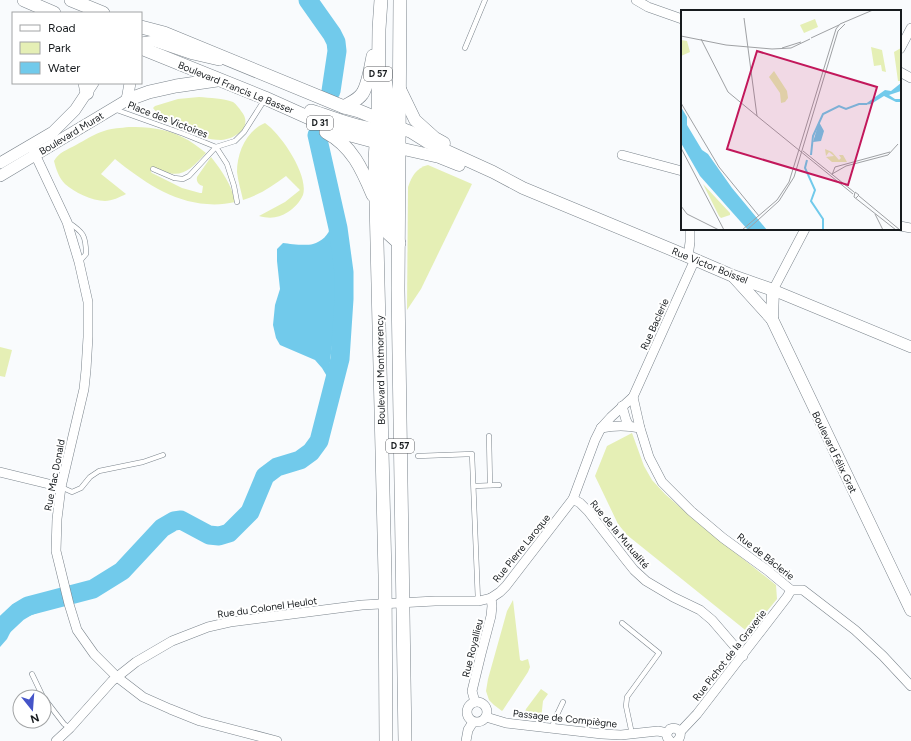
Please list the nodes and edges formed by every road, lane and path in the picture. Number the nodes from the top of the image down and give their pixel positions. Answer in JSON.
{"nodes":[{"id":1,"x":24,"y":0,"type":"edge"},
{"id":2,"x":71,"y":0,"type":"edge"},
{"id":3,"x":381,"y":0,"type":"edge"},
{"id":4,"x":400,"y":0,"type":"edge"},
{"id":5,"x":485,"y":0,"type":"edge"},
{"id":6,"x":636,"y":0,"type":"edge"},
{"id":7,"x":52,"y":12,"type":"edge"},
{"id":8,"x":100,"y":12,"type":"edge"},
{"id":9,"x":681,"y":20,"type":"edge"},
{"id":10,"x":142,"y":27,"type":"edge"},
{"id":11,"x":911,"y":28,"type":"edge"},
{"id":12,"x":379,"y":29,"type":"junction"},
{"id":13,"x":142,"y":43,"type":"edge"},
{"id":14,"x":901,"y":47,"type":"edge"},
{"id":15,"x":142,"y":48,"type":"edge"},
{"id":16,"x":465,"y":48,"type":"dead end"},
{"id":17,"x":243,"y":66,"type":"junction"},
{"id":18,"x":901,"y":73,"type":"edge"},
{"id":19,"x":911,"y":78,"type":"edge"},
{"id":20,"x":219,"y":80,"type":"junction"},
{"id":21,"x":130,"y":84,"type":"edge"},
{"id":22,"x":88,"y":86,"type":"edge"},
{"id":23,"x":399,"y":87,"type":"junction"},
{"id":24,"x":265,"y":98,"type":"junction"},
{"id":25,"x":127,"y":100,"type":"junction"},
{"id":26,"x":344,"y":107,"type":"junction"},
{"id":27,"x":113,"y":108,"type":"junction"},
{"id":28,"x":386,"y":133,"type":"junction"},
{"id":29,"x":216,"y":147,"type":"junction"},
{"id":30,"x":33,"y":150,"type":"junction"},
{"id":31,"x":622,"y":155,"type":"dead end"},
{"id":32,"x":0,"y":163,"type":"edge"},
{"id":33,"x":154,"y":169,"type":"dead end"},
{"id":34,"x":681,"y":171,"type":"edge"},
{"id":35,"x":0,"y":176,"type":"edge"},
{"id":36,"x":509,"y":182,"type":"junction"},
{"id":37,"x":376,"y":201,"type":"junction"},
{"id":38,"x":237,"y":202,"type":"dead end"},
{"id":39,"x":901,"y":226,"type":"edge"},
{"id":40,"x":911,"y":228,"type":"edge"},
{"id":41,"x":690,"y":230,"type":"edge"},
{"id":42,"x":804,"y":230,"type":"edge"},
{"id":43,"x":692,"y":258,"type":"junction"},
{"id":44,"x":734,"y":276,"type":"junction"},
{"id":45,"x":773,"y":290,"type":"junction"},
{"id":46,"x":772,"y":319,"type":"junction"},
{"id":47,"x":911,"y":347,"type":"edge"},
{"id":48,"x":633,"y":397,"type":"junction"},
{"id":49,"x":622,"y":406,"type":"junction"},
{"id":50,"x":629,"y":426,"type":"junction"},
{"id":51,"x":601,"y":428,"type":"junction"},
{"id":52,"x":640,"y":428,"type":"junction"},
{"id":53,"x":489,"y":436,"type":"dead end"},
{"id":54,"x":163,"y":455,"type":"dead end"},
{"id":55,"x":418,"y":456,"type":"dead end"},
{"id":56,"x":0,"y":472,"type":"edge"},
{"id":57,"x":490,"y":485,"type":"junction"},
{"id":58,"x":500,"y":485,"type":"dead end"},
{"id":59,"x":474,"y":486,"type":"junction"},
{"id":60,"x":61,"y":487,"type":"junction"},
{"id":61,"x":573,"y":500,"type":"junction"},
{"id":62,"x":791,"y":590,"type":"junction"},
{"id":63,"x":490,"y":598,"type":"junction"},
{"id":64,"x":478,"y":601,"type":"junction"},
{"id":65,"x":403,"y":603,"type":"junction"},
{"id":66,"x":386,"y":604,"type":"junction"},
{"id":67,"x":911,"y":610,"type":"edge"},
{"id":68,"x":622,"y":623,"type":"dead end"},
{"id":69,"x":743,"y":656,"type":"junction"},
{"id":70,"x":32,"y":674,"type":"dead end"},
{"id":71,"x":117,"y":677,"type":"junction"},
{"id":72,"x":911,"y":686,"type":"edge"},
{"id":73,"x":40,"y":689,"type":"edge"},
{"id":74,"x":475,"y":702,"type":"junction"},
{"id":75,"x":563,"y":702,"type":"dead end"},
{"id":76,"x":52,"y":709,"type":"edge"},
{"id":77,"x":486,"y":717,"type":"junction"},
{"id":78,"x":472,"y":722,"type":"junction"},
{"id":79,"x":70,"y":728,"type":"junction"},
{"id":80,"x":552,"y":728,"type":"junction"},
{"id":81,"x":632,"y":734,"type":"junction"},
{"id":82,"x":669,"y":737,"type":"edge"},
{"id":83,"x":678,"y":737,"type":"edge"},
{"id":84,"x":62,"y":739,"type":"edge"},
{"id":85,"x":277,"y":741,"type":"edge"},
{"id":86,"x":386,"y":741,"type":"edge"},
{"id":87,"x":405,"y":741,"type":"edge"},
{"id":88,"x":466,"y":741,"type":"edge"}],
"edges":[{"from":1,"to":7,"type":"main road"},
{"from":2,"to":8,"type":"main road"},
{"from":3,"to":12,"type":"main road"},
{"from":4,"to":23,"type":"main road","number":"D 57"},
{"from":5,"to":16,"type":"lane"},
{"from":6,"to":9,"type":"street"},
{"from":10,"to":17,"type":"main road","name":"Boulevard Francis Le Basser","number":"D 31"},
{"from":11,"to":14,"type":"street"},
{"from":12,"to":26,"type":"main road"},
{"from":12,"to":28,"type":"main road"},
{"from":13,"to":17,"type":"street","name":"Boulevard Francis Le Basser"},
{"from":15,"to":20,"type":"main road","name":"Boulevard Francis Le Basser"},
{"from":17,"to":26,"type":"main road","name":"Boulevard Francis Le Basser","number":"D 31"},
{"from":18,"to":19,"type":"street"},
{"from":20,"to":24,"type":"main road","name":"Boulevard Francis Le Basser"},
{"from":20,"to":25,"type":"main road"},
{"from":21,"to":25,"type":"street"},
{"from":22,"to":30,"type":"street","name":"Boulevard Murat"},
{"from":23,"to":28,"type":"main road","number":"D 57"},
{"from":23,"to":36,"type":"main road"},
{"from":24,"to":28,"type":"main road"},
{"from":24,"to":29,"type":"lane","name":"Place des Victoires"},
{"from":24,"to":37,"type":"main road"},
{"from":25,"to":27,"type":"street","name":"Boulevard Murat"},
{"from":26,"to":28,"type":"main road","name":"Boulevard Francis Le Basser"},
{"from":27,"to":29,"type":"lane","name":"Place des Victoires"},
{"from":27,"to":30,"type":"street","name":"Boulevard Murat"},
{"from":28,"to":36,"type":"main road","name":"Rue Victor Boissel"},
{"from":28,"to":36,"type":"main road","name":"Rue Victor Boissel"},
{"from":28,"to":37,"type":"main road","name":"Boulevard Montmorency","number":"D 57"},
{"from":28,"to":65,"type":"main road","name":"Boulevard Montmorency","number":"D 57"},
{"from":29,"to":33,"type":"lane","name":"Place des Victoires"},
{"from":29,"to":38,"type":"lane","name":"Place des Victoires"},
{"from":30,"to":32,"type":"street","name":"Boulevard Murat"},
{"from":30,"to":35,"type":"street","name":"Boulevard Murat"},
{"from":30,"to":60,"type":"street","name":"Rue Mac Donald"},
{"from":31,"to":34,"type":"street"},
{"from":36,"to":43,"type":"main road","name":"Rue Victor Boissel"},
{"from":37,"to":66,"type":"main road","name":"Boulevard Montmorency","number":"D 57"},
{"from":39,"to":40,"type":"street"},
{"from":41,"to":43,"type":"street"},
{"from":42,"to":45,"type":"street"},
{"from":43,"to":44,"type":"main road","name":"Rue Victor Boissel"},
{"from":43,"to":48,"type":"street","name":"Rue Baclerie"},
{"from":44,"to":45,"type":"main road","name":"Rue Victor Boissel"},
{"from":44,"to":46,"type":"main road"},
{"from":45,"to":46,"type":"main road","name":"Boulevard Félix Grat"},
{"from":45,"to":47,"type":"street","name":"Rue Victor Boissel"},
{"from":46,"to":67,"type":"main road","name":"Boulevard Félix Grat"},
{"from":48,"to":49,"type":"street","name":"Rue Baclerie"},
{"from":48,"to":52,"type":"street"},
{"from":49,"to":50,"type":"street"},
{"from":49,"to":51,"type":"street","name":"Rue Pierre Laroque"},
{"from":50,"to":51,"type":"street"},
{"from":50,"to":52,"type":"street"},
{"from":51,"to":61,"type":"street","name":"Rue Pierre Laroque"},
{"from":52,"to":62,"type":"street","name":"Rue de Bâclerie"},
{"from":53,"to":57,"type":"lane"},
{"from":54,"to":60,"type":"lane"},
{"from":55,"to":59,"type":"lane"},
{"from":56,"to":60,"type":"street"},
{"from":57,"to":58,"type":"lane"},
{"from":57,"to":59,"type":"lane"},
{"from":59,"to":64,"type":"lane"},
{"from":60,"to":71,"type":"street","name":"Rue Mac Donald"},
{"from":61,"to":63,"type":"street","name":"Rue Pierre Laroque"},
{"from":61,"to":69,"type":"street","name":"Rue de la Mutualité"},
{"from":62,"to":69,"type":"street","name":"Rue Pichot de la Graverie"},
{"from":62,"to":72,"type":"street","name":"Rue de Bâclerie"},
{"from":63,"to":64,"type":"street","name":"Rue Pierre Laroque"},
{"from":63,"to":74,"type":"street","name":"Rue Royallieu"},
{"from":64,"to":65,"type":"street","name":"Rue Pierre Laroque"},
{"from":65,"to":66,"type":"street","name":"Rue du Colonel Heulot"},
{"from":65,"to":87,"type":"main road","name":"Boulevard Montmorency","number":"D 57"},
{"from":66,"to":71,"type":"street","name":"Rue du Colonel Heulot"},
{"from":66,"to":86,"type":"main road","name":"Boulevard Montmorency","number":"D 57"},
{"from":68,"to":81,"type":"lane"},
{"from":69,"to":83,"type":"street","name":"Rue Pichot de la Graverie"},
{"from":70,"to":73,"type":"lane"},
{"from":71,"to":79,"type":"street","name":"Rue du Colonel Heulot"},
{"from":71,"to":85,"type":"street","name":"Rue Mac Donald"},
{"from":74,"to":77,"type":"street"},
{"from":74,"to":78,"type":"street"},
{"from":75,"to":80,"type":"lane"},
{"from":76,"to":79,"type":"lane"},
{"from":77,"to":78,"type":"street"},
{"from":77,"to":80,"type":"street","name":"Passage de Compiègne"},
{"from":78,"to":88,"type":"street"},
{"from":79,"to":84,"type":"street","name":"Rue du Colonel Heulot"},
{"from":80,"to":81,"type":"street","name":"Passage de Compiègne"},
{"from":81,"to":82,"type":"street","name":"Passage de Compiègne"},
{"from":82,"to":83,"type":"street","name":"Passage de Compiègne"}]}
